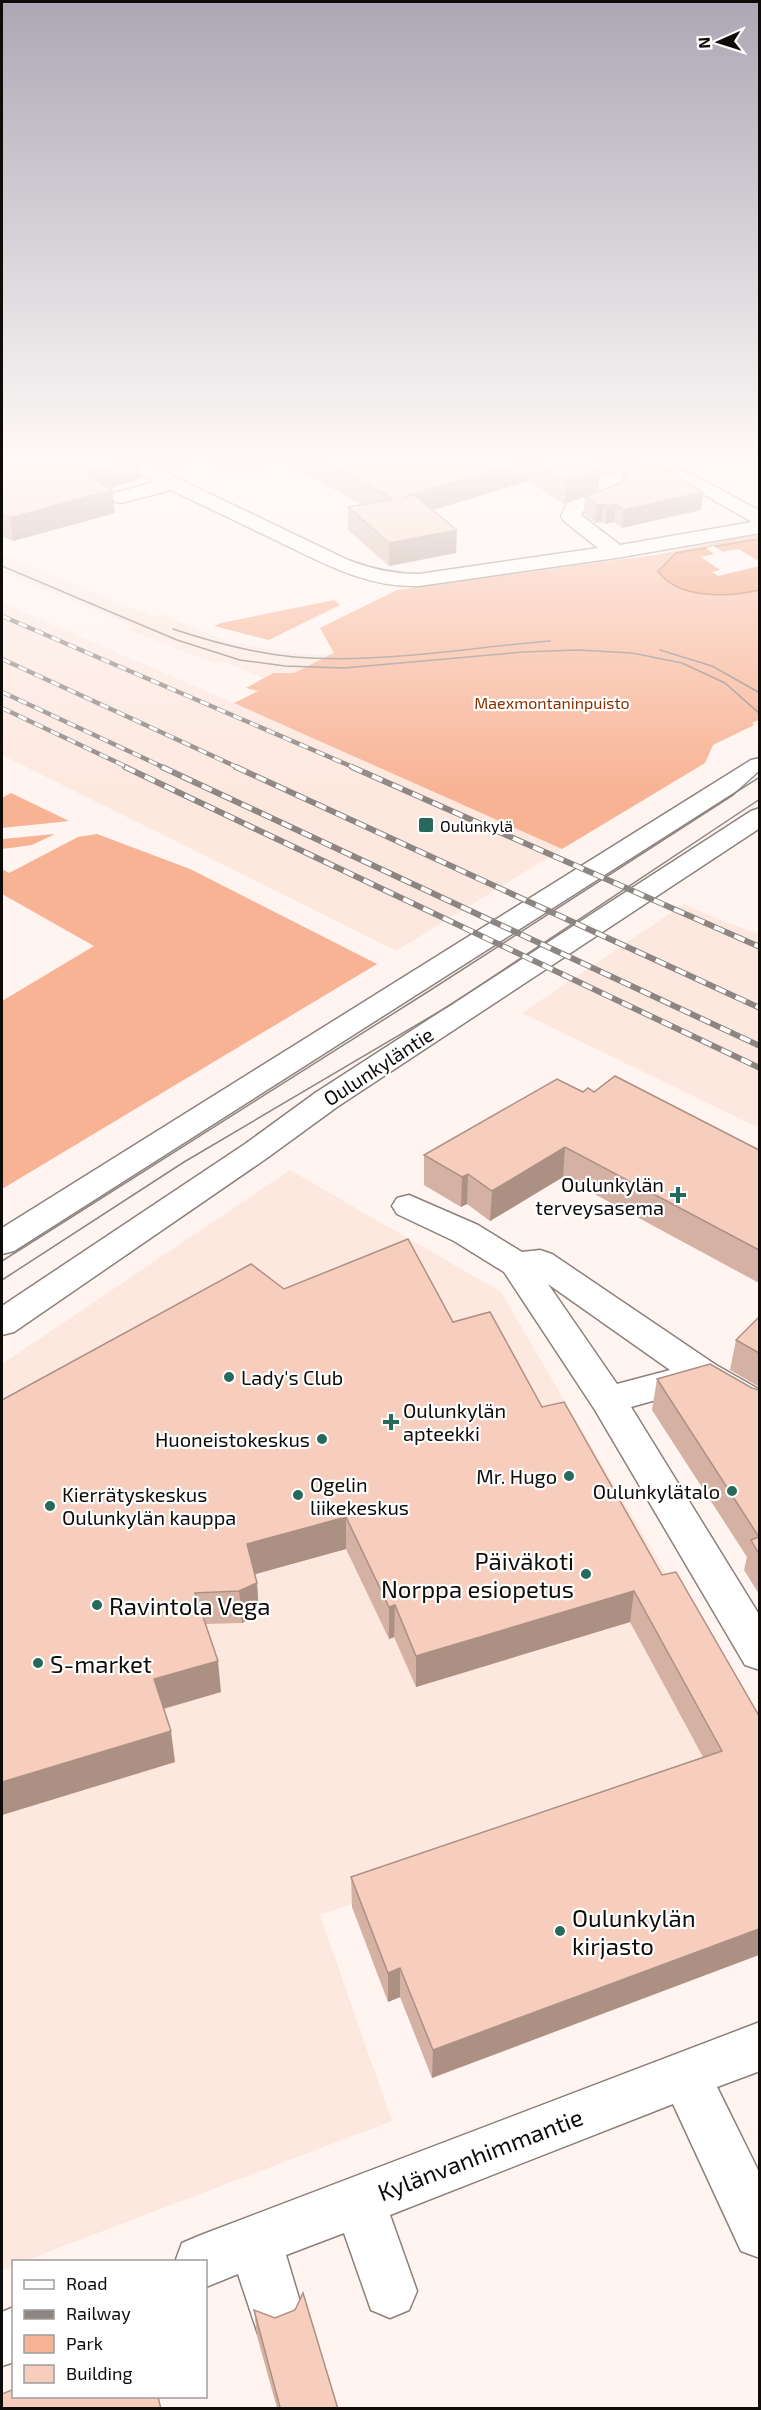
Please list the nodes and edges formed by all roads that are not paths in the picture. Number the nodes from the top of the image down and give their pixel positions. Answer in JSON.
{"nodes":[{"id":1,"x":358,"y":570,"type":"edge"},
{"id":2,"x":486,"y":570,"type":"edge"},
{"id":3,"x":759,"y":765,"type":"edge"},
{"id":4,"x":759,"y":816,"type":"edge"},
{"id":5,"x":409,"y":1206,"type":"dead end"},
{"id":6,"x":2,"y":1243,"type":"edge"},
{"id":7,"x":516,"y":1264,"type":"junction"},
{"id":8,"x":2,"y":1323,"type":"edge"},
{"id":9,"x":703,"y":1374,"type":"junction"},
{"id":10,"x":608,"y":1400,"type":"junction"},
{"id":11,"x":759,"y":1407,"type":"edge"},
{"id":12,"x":759,"y":1653,"type":"edge"},
{"id":13,"x":759,"y":2046,"type":"edge"},
{"id":14,"x":685,"y":2075,"type":"junction"},
{"id":15,"x":359,"y":2201,"type":"junction"},
{"id":16,"x":759,"y":2232,"type":"edge"},
{"id":17,"x":255,"y":2241,"type":"junction"},
{"id":18,"x":206,"y":2260,"type":"edge"},
{"id":19,"x":390,"y":2291,"type":"dead end"},
{"id":20,"x":277,"y":2315,"type":"edge"}],
"edges":[{"from":1,"to":2,"type":"main road"},
{"from":3,"to":6,"type":"main road"},
{"from":4,"to":8,"type":"main road","name":"Oulunkyläntie"},
{"from":5,"to":7,"type":"main road"},
{"from":7,"to":9,"type":"main road"},
{"from":7,"to":10,"type":"main road"},
{"from":9,"to":10,"type":"main road"},
{"from":9,"to":11,"type":"main road"},
{"from":10,"to":12,"type":"main road"},
{"from":13,"to":14,"type":"main road","name":"Kylänvanhimmantie"},
{"from":14,"to":15,"type":"main road","name":"Kylänvanhimmantie"},
{"from":14,"to":16,"type":"main road"},
{"from":15,"to":17,"type":"main road","name":"Kylänvanhimmantie"},
{"from":15,"to":19,"type":"main road"},
{"from":17,"to":18,"type":"main road","name":"Kylänvanhimmantie"},
{"from":17,"to":20,"type":"main road"}]}
